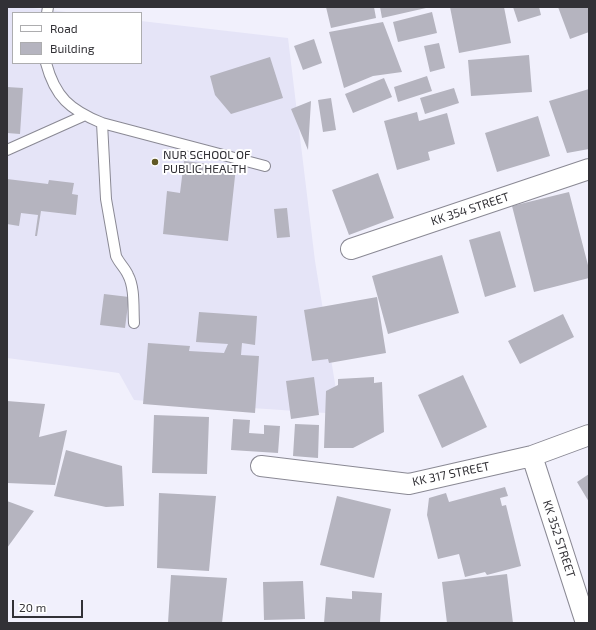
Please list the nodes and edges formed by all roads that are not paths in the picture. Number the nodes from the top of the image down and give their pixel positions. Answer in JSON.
{"nodes":[{"id":1,"x":46,"y":64,"type":"edge"},
{"id":2,"x":83,"y":116,"type":"junction"},
{"id":3,"x":102,"y":123,"type":"junction"},
{"id":4,"x":7,"y":150,"type":"edge"},
{"id":5,"x":264,"y":166,"type":"dead end"},
{"id":6,"x":589,"y":170,"type":"edge"},
{"id":7,"x":351,"y":249,"type":"dead end"},
{"id":8,"x":134,"y":322,"type":"dead end"},
{"id":9,"x":589,"y":435,"type":"edge"},
{"id":10,"x":532,"y":456,"type":"junction"},
{"id":11,"x":261,"y":466,"type":"dead end"},
{"id":12,"x":586,"y":623,"type":"edge"}],
"edges":[{"from":1,"to":2,"type":"lane"},
{"from":2,"to":3,"type":"lane"},
{"from":2,"to":4,"type":"lane"},
{"from":3,"to":5,"type":"lane"},
{"from":3,"to":8,"type":"lane"},
{"from":6,"to":7,"type":"street","name":"KK 354 STREET"},
{"from":9,"to":10,"type":"street","name":"KK 317 STREET"},
{"from":10,"to":11,"type":"street","name":"KK 317 STREET"},
{"from":10,"to":12,"type":"street","name":"KK 352 STREET"}]}
